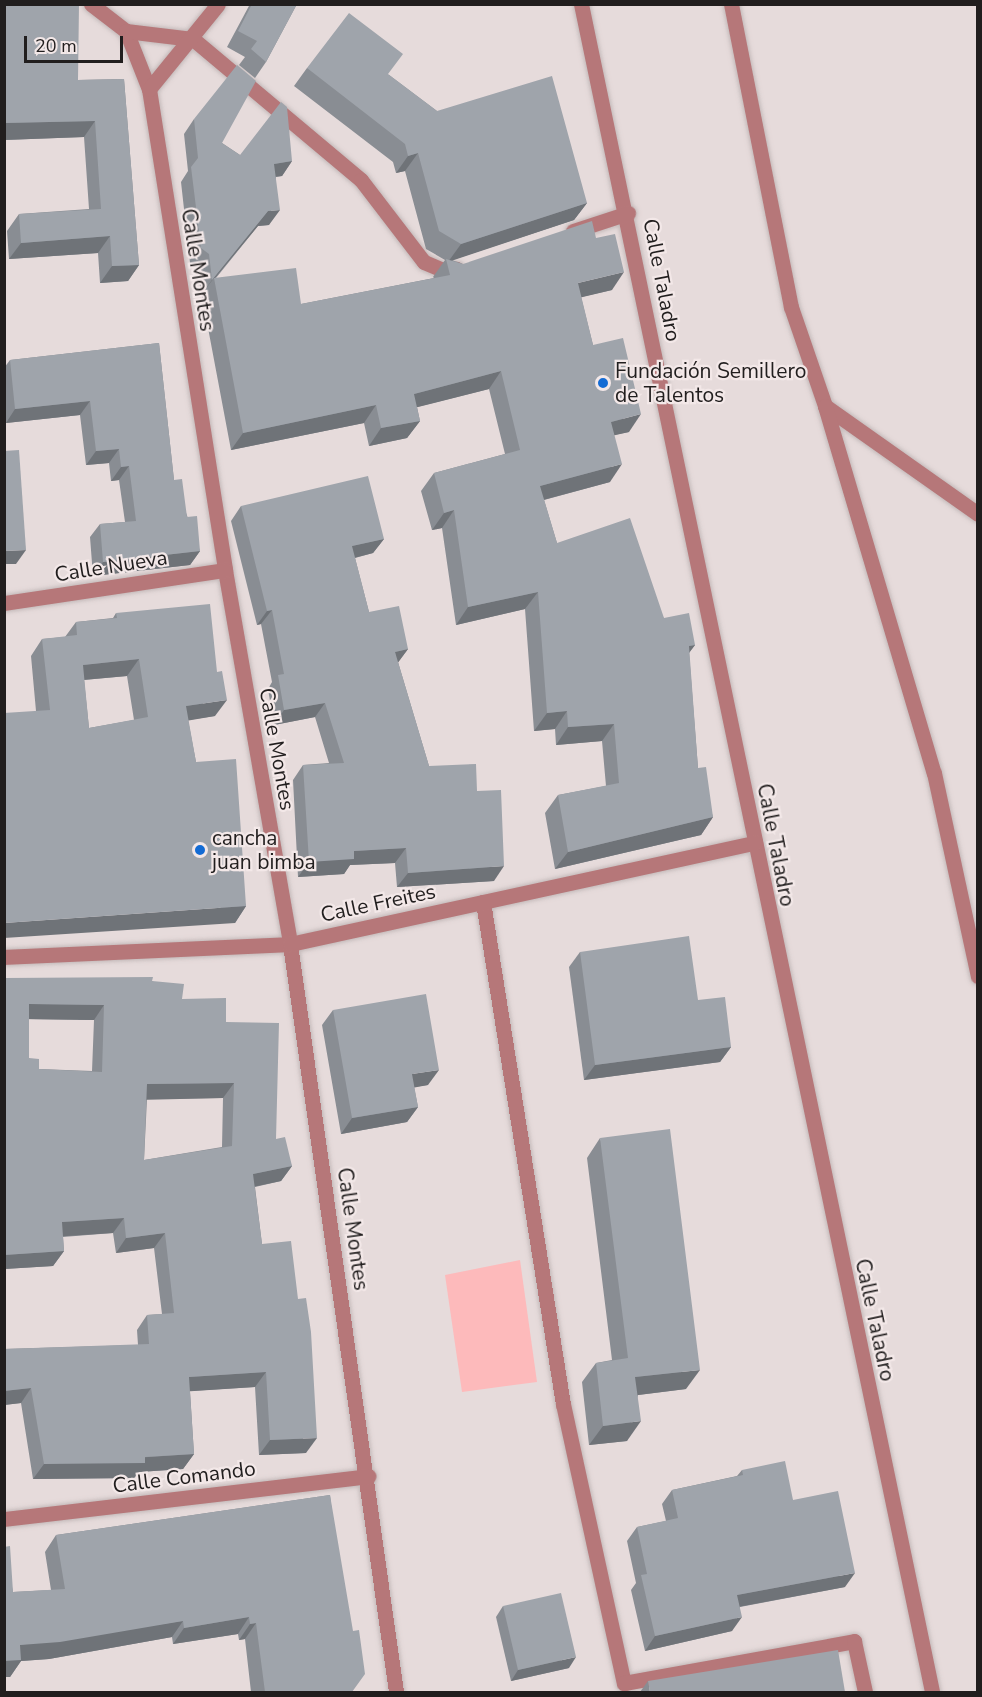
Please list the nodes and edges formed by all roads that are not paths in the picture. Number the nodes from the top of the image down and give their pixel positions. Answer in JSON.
{"nodes":[{"id":1,"x":91,"y":4,"type":"edge"},
{"id":2,"x":218,"y":4,"type":"edge"},
{"id":3,"x":581,"y":4,"type":"edge"},
{"id":4,"x":732,"y":4,"type":"edge"},
{"id":5,"x":126,"y":31,"type":"junction"},
{"id":6,"x":193,"y":39,"type":"junction"},
{"id":7,"x":149,"y":89,"type":"junction"},
{"id":8,"x":627,"y":213,"type":"junction"},
{"id":9,"x":560,"y":235,"type":"edge"},
{"id":10,"x":470,"y":265,"type":"edge"},
{"id":11,"x":825,"y":406,"type":"junction"},
{"id":12,"x":978,"y":514,"type":"edge"},
{"id":13,"x":225,"y":570,"type":"junction"},
{"id":14,"x":4,"y":603,"type":"edge"},
{"id":15,"x":755,"y":843,"type":"junction"},
{"id":16,"x":483,"y":902,"type":"junction"},
{"id":17,"x":290,"y":944,"type":"junction"},
{"id":18,"x":4,"y":957,"type":"edge"},
{"id":19,"x":978,"y":976,"type":"edge"},
{"id":20,"x":368,"y":1476,"type":"junction"},
{"id":21,"x":4,"y":1519,"type":"edge"},
{"id":22,"x":396,"y":1692,"type":"edge"},
{"id":23,"x":865,"y":1692,"type":"edge"},
{"id":24,"x":932,"y":1692,"type":"edge"}],
"edges":[{"from":1,"to":5,"type":"street"},
{"from":2,"to":6,"type":"street"},
{"from":3,"to":8,"type":"street","name":"Calle Taladro"},
{"from":4,"to":11,"type":"street"},
{"from":5,"to":6,"type":"street"},
{"from":5,"to":7,"type":"street","name":"Calle Montes"},
{"from":6,"to":7,"type":"street"},
{"from":6,"to":10,"type":"street"},
{"from":7,"to":13,"type":"street","name":"Calle Montes"},
{"from":8,"to":9,"type":"street"},
{"from":8,"to":15,"type":"street","name":"Calle Taladro"},
{"from":11,"to":12,"type":"street"},
{"from":11,"to":19,"type":"street"},
{"from":13,"to":14,"type":"street","name":"Calle Nueva"},
{"from":13,"to":17,"type":"street","name":"Calle Montes"},
{"from":15,"to":16,"type":"street","name":"Calle Freites"},
{"from":15,"to":24,"type":"street","name":"Calle Taladro"},
{"from":16,"to":17,"type":"street","name":"Calle Freites"},
{"from":16,"to":23,"type":"street"},
{"from":17,"to":18,"type":"street","name":"Calle Freites"},
{"from":17,"to":20,"type":"street","name":"Calle Montes"},
{"from":20,"to":21,"type":"street","name":"Calle Comando"},
{"from":20,"to":22,"type":"street","name":"Calle Montes"}]}
